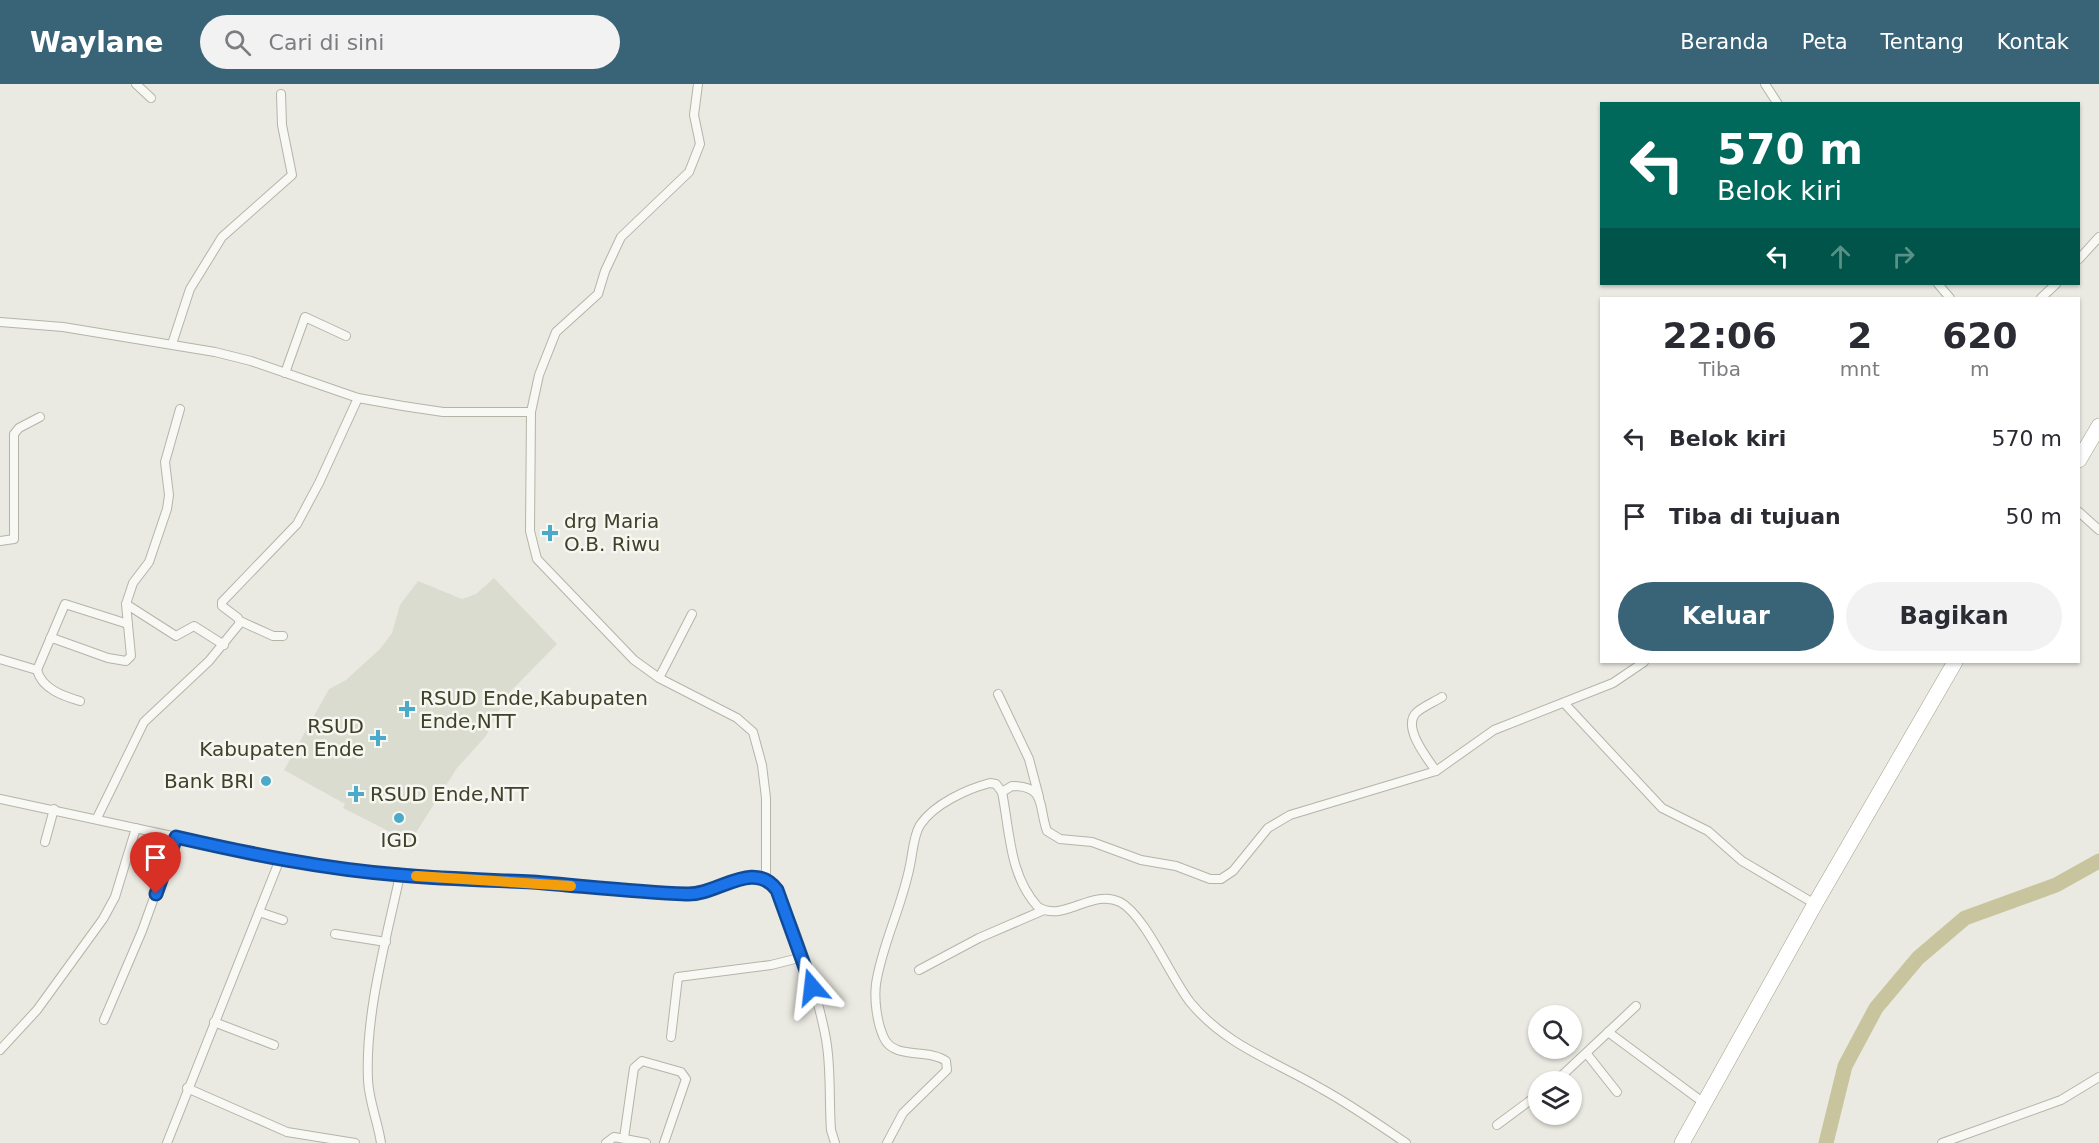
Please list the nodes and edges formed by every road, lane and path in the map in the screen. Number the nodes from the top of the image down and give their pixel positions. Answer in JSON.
{"nodes":[{"id":1,"x":136,"y":84,"type":"edge"},
{"id":2,"x":698,"y":84,"type":"edge"},
{"id":3,"x":1765,"y":84,"type":"edge"},
{"id":4,"x":281,"y":94,"type":"dead end"},
{"id":5,"x":151,"y":98,"type":"dead end"},
{"id":6,"x":1777,"y":102,"type":"edge"},
{"id":7,"x":2099,"y":237,"type":"edge"},
{"id":8,"x":2080,"y":258,"type":"edge"},
{"id":9,"x":1939,"y":285,"type":"edge"},
{"id":10,"x":2055,"y":285,"type":"edge"},
{"id":11,"x":1949,"y":297,"type":"edge"},
{"id":12,"x":2043,"y":297,"type":"edge"},
{"id":13,"x":0,"y":322,"type":"edge"},
{"id":14,"x":346,"y":336,"type":"dead end"},
{"id":15,"x":172,"y":344,"type":"junction"},
{"id":16,"x":285,"y":373,"type":"junction"},
{"id":17,"x":358,"y":398,"type":"junction"},
{"id":18,"x":180,"y":409,"type":"dead end"},
{"id":19,"x":531,"y":412,"type":"junction"},
{"id":20,"x":40,"y":417,"type":"dead end"},
{"id":21,"x":2099,"y":426,"type":"edge"},
{"id":22,"x":2080,"y":458,"type":"edge"},
{"id":23,"x":2080,"y":513,"type":"edge"},
{"id":24,"x":2099,"y":530,"type":"edge"},
{"id":25,"x":0,"y":542,"type":"edge"},
{"id":26,"x":126,"y":604,"type":"junction"},
{"id":27,"x":692,"y":614,"type":"dead end"},
{"id":28,"x":240,"y":621,"type":"junction"},
{"id":29,"x":128,"y":624,"type":"junction"},
{"id":30,"x":283,"y":636,"type":"dead end"},
{"id":31,"x":50,"y":639,"type":"junction"},
{"id":32,"x":224,"y":645,"type":"junction"},
{"id":33,"x":0,"y":659,"type":"edge"},
{"id":34,"x":1643,"y":663,"type":"edge"},
{"id":35,"x":1954,"y":663,"type":"edge"},
{"id":36,"x":37,"y":670,"type":"junction"},
{"id":37,"x":659,"y":678,"type":"junction"},
{"id":38,"x":998,"y":694,"type":"dead end"},
{"id":39,"x":1442,"y":697,"type":"dead end"},
{"id":40,"x":80,"y":701,"type":"dead end"},
{"id":41,"x":1565,"y":704,"type":"junction"},
{"id":42,"x":1437,"y":771,"type":"junction"},
{"id":43,"x":1002,"y":792,"type":"junction"},
{"id":44,"x":1040,"y":797,"type":"junction"},
{"id":45,"x":0,"y":798,"type":"edge"},
{"id":46,"x":54,"y":810,"type":"junction"},
{"id":47,"x":97,"y":818,"type":"junction"},
{"id":48,"x":136,"y":828,"type":"junction"},
{"id":49,"x":176,"y":837,"type":"junction"},
{"id":50,"x":45,"y":842,"type":"dead end"},
{"id":51,"x":280,"y":859,"type":"junction"},
{"id":52,"x":400,"y":875,"type":"junction"},
{"id":53,"x":766,"y":879,"type":"junction"},
{"id":54,"x":1815,"y":904,"type":"junction"},
{"id":55,"x":1044,"y":910,"type":"junction"},
{"id":56,"x":259,"y":912,"type":"junction"},
{"id":57,"x":283,"y":920,"type":"dead end"},
{"id":58,"x":335,"y":934,"type":"dead end"},
{"id":59,"x":386,"y":942,"type":"junction"},
{"id":60,"x":803,"y":957,"type":"junction"},
{"id":61,"x":919,"y":970,"type":"dead end"},
{"id":62,"x":1636,"y":1005,"type":"dead end"},
{"id":63,"x":104,"y":1020,"type":"dead end"},
{"id":64,"x":214,"y":1022,"type":"junction"},
{"id":65,"x":1608,"y":1032,"type":"junction"},
{"id":66,"x":671,"y":1037,"type":"dead end"},
{"id":67,"x":274,"y":1045,"type":"dead end"},
{"id":68,"x":0,"y":1050,"type":"edge"},
{"id":69,"x":1587,"y":1054,"type":"junction"},
{"id":70,"x":1568,"y":1071,"type":"edge"},
{"id":71,"x":2099,"y":1077,"type":"edge"},
{"id":72,"x":187,"y":1088,"type":"junction"},
{"id":73,"x":1617,"y":1092,"type":"dead end"},
{"id":74,"x":1528,"y":1102,"type":"edge"},
{"id":75,"x":1704,"y":1102,"type":"junction"},
{"id":76,"x":1497,"y":1125,"type":"dead end"},
{"id":77,"x":624,"y":1138,"type":"junction"},
{"id":78,"x":167,"y":1143,"type":"edge"},
{"id":79,"x":355,"y":1143,"type":"edge"},
{"id":80,"x":381,"y":1143,"type":"edge"},
{"id":81,"x":606,"y":1143,"type":"edge"},
{"id":82,"x":646,"y":1143,"type":"edge"},
{"id":83,"x":664,"y":1143,"type":"edge"},
{"id":84,"x":836,"y":1143,"type":"edge"},
{"id":85,"x":887,"y":1143,"type":"edge"},
{"id":86,"x":1406,"y":1143,"type":"edge"},
{"id":87,"x":1682,"y":1143,"type":"edge"},
{"id":88,"x":1942,"y":1143,"type":"edge"}],
"edges":[{"from":1,"to":5,"type":"street"},
{"from":2,"to":19,"type":"street"},
{"from":3,"to":6,"type":"street"},
{"from":4,"to":15,"type":"street"},
{"from":7,"to":8,"type":"street"},
{"from":9,"to":11,"type":"street"},
{"from":10,"to":12,"type":"street"},
{"from":13,"to":15,"type":"street"},
{"from":14,"to":16,"type":"street"},
{"from":15,"to":16,"type":"street"},
{"from":16,"to":17,"type":"street"},
{"from":17,"to":19,"type":"street"},
{"from":17,"to":28,"type":"street"},
{"from":18,"to":26,"type":"street"},
{"from":19,"to":37,"type":"street"},
{"from":20,"to":25,"type":"street"},
{"from":21,"to":22,"type":"highway"},
{"from":23,"to":24,"type":"street"},
{"from":26,"to":29,"type":"street"},
{"from":26,"to":32,"type":"street"},
{"from":27,"to":37,"type":"street"},
{"from":28,"to":30,"type":"street"},
{"from":28,"to":32,"type":"street"},
{"from":29,"to":31,"type":"street"},
{"from":29,"to":31,"type":"street"},
{"from":31,"to":36,"type":"street"},
{"from":32,"to":47,"type":"street"},
{"from":33,"to":36,"type":"street"},
{"from":34,"to":41,"type":"street"},
{"from":35,"to":54,"type":"highway"},
{"from":36,"to":40,"type":"street"},
{"from":37,"to":53,"type":"street"},
{"from":38,"to":44,"type":"street"},
{"from":39,"to":42,"type":"street"},
{"from":41,"to":42,"type":"street"},
{"from":41,"to":54,"type":"street"},
{"from":42,"to":44,"type":"street"},
{"from":43,"to":44,"type":"street"},
{"from":43,"to":55,"type":"street"},
{"from":43,"to":85,"type":"street"},
{"from":45,"to":46,"type":"street"},
{"from":46,"to":47,"type":"street"},
{"from":46,"to":50,"type":"street"},
{"from":47,"to":48,"type":"street"},
{"from":48,"to":49,"type":"street"},
{"from":48,"to":68,"type":"street"},
{"from":49,"to":51,"type":"street"},
{"from":49,"to":63,"type":"street"},
{"from":51,"to":52,"type":"street"},
{"from":51,"to":56,"type":"street"},
{"from":52,"to":53,"type":"street"},
{"from":52,"to":59,"type":"street"},
{"from":53,"to":60,"type":"street"},
{"from":54,"to":75,"type":"highway"},
{"from":55,"to":61,"type":"street"},
{"from":55,"to":86,"type":"street"},
{"from":56,"to":57,"type":"street"},
{"from":56,"to":64,"type":"street"},
{"from":58,"to":59,"type":"street"},
{"from":59,"to":80,"type":"street"},
{"from":60,"to":66,"type":"street"},
{"from":60,"to":84,"type":"street"},
{"from":62,"to":65,"type":"street"},
{"from":64,"to":67,"type":"street"},
{"from":64,"to":72,"type":"street"},
{"from":65,"to":69,"type":"street"},
{"from":65,"to":75,"type":"street"},
{"from":69,"to":70,"type":"street"},
{"from":69,"to":73,"type":"street"},
{"from":71,"to":88,"type":"street"},
{"from":72,"to":78,"type":"street"},
{"from":72,"to":79,"type":"street"},
{"from":74,"to":76,"type":"street"},
{"from":75,"to":87,"type":"highway"},
{"from":77,"to":81,"type":"street"},
{"from":77,"to":82,"type":"street"},
{"from":77,"to":83,"type":"street"}]}
